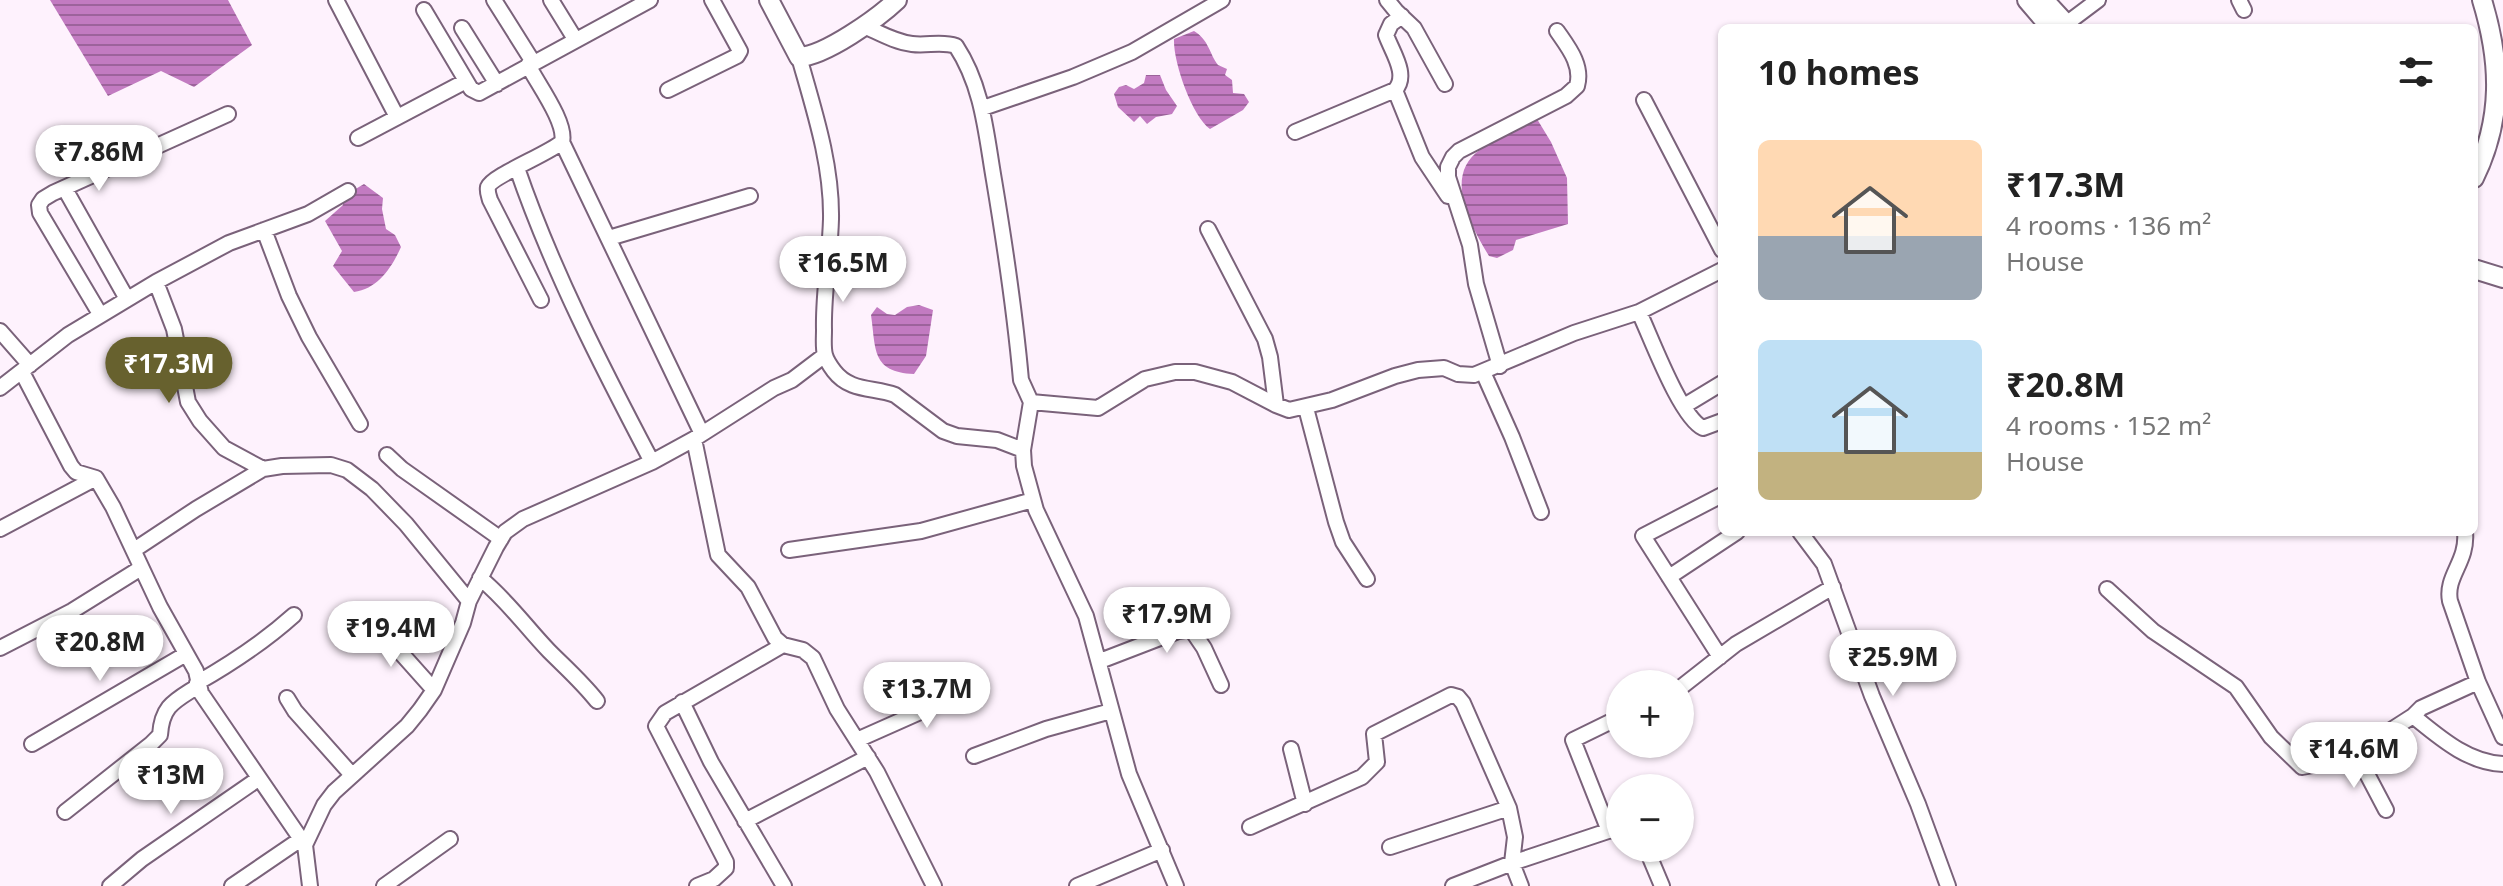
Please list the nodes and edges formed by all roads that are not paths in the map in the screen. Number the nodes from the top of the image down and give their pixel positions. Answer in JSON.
{"nodes":[{"id":1,"x":336,"y":0,"type":"edge"},
{"id":2,"x":494,"y":0,"type":"edge"},
{"id":3,"x":551,"y":0,"type":"edge"},
{"id":4,"x":650,"y":0,"type":"edge"},
{"id":5,"x":712,"y":0,"type":"edge"},
{"id":6,"x":769,"y":0,"type":"edge"},
{"id":7,"x":897,"y":0,"type":"edge"},
{"id":8,"x":1222,"y":0,"type":"edge"},
{"id":9,"x":1387,"y":0,"type":"edge"},
{"id":10,"x":2027,"y":0,"type":"edge"},
{"id":11,"x":2044,"y":0,"type":"edge"},
{"id":12,"x":2098,"y":0,"type":"edge"},
{"id":13,"x":2482,"y":0,"type":"edge"},
{"id":14,"x":424,"y":10,"type":"dead end"},
{"id":15,"x":1402,"y":16,"type":"junction"},
{"id":16,"x":2058,"y":24,"type":"edge"},
{"id":17,"x":2060,"y":24,"type":"edge"},
{"id":18,"x":2066,"y":24,"type":"edge"},
{"id":19,"x":864,"y":26,"type":"junction"},
{"id":20,"x":462,"y":28,"type":"dead end"},
{"id":21,"x":1557,"y":31,"type":"dead end"},
{"id":22,"x":2498,"y":32,"type":"edge"},
{"id":23,"x":575,"y":39,"type":"junction"},
{"id":24,"x":799,"y":57,"type":"junction"},
{"id":25,"x":530,"y":64,"type":"junction"},
{"id":26,"x":466,"y":81,"type":"junction"},
{"id":27,"x":497,"y":84,"type":"junction"},
{"id":28,"x":1445,"y":84,"type":"dead end"},
{"id":29,"x":668,"y":90,"type":"dead end"},
{"id":30,"x":1395,"y":90,"type":"junction"},
{"id":31,"x":1644,"y":100,"type":"dead end"},
{"id":32,"x":983,"y":108,"type":"junction"},
{"id":33,"x":228,"y":114,"type":"dead end"},
{"id":34,"x":397,"y":117,"type":"junction"},
{"id":35,"x":1295,"y":132,"type":"dead end"},
{"id":36,"x":358,"y":138,"type":"dead end"},
{"id":37,"x":562,"y":142,"type":"junction"},
{"id":38,"x":517,"y":168,"type":"junction"},
{"id":39,"x":2478,"y":171,"type":"edge"},
{"id":40,"x":65,"y":189,"type":"junction"},
{"id":41,"x":348,"y":191,"type":"dead end"},
{"id":42,"x":750,"y":196,"type":"dead end"},
{"id":43,"x":1458,"y":210,"type":"junction"},
{"id":44,"x":1208,"y":229,"type":"dead end"},
{"id":45,"x":264,"y":230,"type":"junction"},
{"id":46,"x":609,"y":238,"type":"junction"},
{"id":47,"x":1718,"y":242,"type":"edge"},
{"id":48,"x":2478,"y":270,"type":"edge"},
{"id":49,"x":1718,"y":272,"type":"edge"},
{"id":50,"x":2503,"y":278,"type":"edge"},
{"id":51,"x":2478,"y":280,"type":"edge"},
{"id":52,"x":156,"y":282,"type":"junction"},
{"id":53,"x":2503,"y":288,"type":"edge"},
{"id":54,"x":127,"y":299,"type":"junction"},
{"id":55,"x":541,"y":300,"type":"dead end"},
{"id":56,"x":1639,"y":312,"type":"junction"},
{"id":57,"x":100,"y":314,"type":"junction"},
{"id":58,"x":0,"y":331,"type":"edge"},
{"id":59,"x":825,"y":355,"type":"junction"},
{"id":60,"x":1500,"y":366,"type":"junction"},
{"id":61,"x":26,"y":369,"type":"junction"},
{"id":62,"x":1483,"y":372,"type":"junction"},
{"id":63,"x":1718,"y":385,"type":"edge"},
{"id":64,"x":0,"y":388,"type":"edge"},
{"id":65,"x":1031,"y":402,"type":"junction"},
{"id":66,"x":1276,"y":405,"type":"junction"},
{"id":67,"x":1684,"y":406,"type":"junction"},
{"id":68,"x":1306,"y":408,"type":"junction"},
{"id":69,"x":1718,"y":422,"type":"edge"},
{"id":70,"x":360,"y":424,"type":"dead end"},
{"id":71,"x":698,"y":437,"type":"junction"},
{"id":72,"x":1023,"y":450,"type":"junction"},
{"id":73,"x":387,"y":455,"type":"dead end"},
{"id":74,"x":652,"y":462,"type":"junction"},
{"id":75,"x":263,"y":469,"type":"junction"},
{"id":76,"x":96,"y":478,"type":"junction"},
{"id":77,"x":1718,"y":497,"type":"edge"},
{"id":78,"x":1033,"y":500,"type":"junction"},
{"id":79,"x":1541,"y":512,"type":"dead end"},
{"id":80,"x":0,"y":529,"type":"edge"},
{"id":81,"x":1731,"y":536,"type":"edge"},
{"id":82,"x":1803,"y":536,"type":"edge"},
{"id":83,"x":2465,"y":536,"type":"edge"},
{"id":84,"x":501,"y":539,"type":"junction"},
{"id":85,"x":134,"y":550,"type":"junction"},
{"id":86,"x":789,"y":550,"type":"dead end"},
{"id":87,"x":141,"y":568,"type":"junction"},
{"id":88,"x":1669,"y":577,"type":"junction"},
{"id":89,"x":480,"y":578,"type":"junction"},
{"id":90,"x":1367,"y":579,"type":"dead end"},
{"id":91,"x":1833,"y":587,"type":"junction"},
{"id":92,"x":2107,"y":589,"type":"dead end"},
{"id":93,"x":469,"y":601,"type":"junction"},
{"id":94,"x":294,"y":615,"type":"dead end"},
{"id":95,"x":376,"y":625,"type":"dead end"},
{"id":96,"x":783,"y":645,"type":"junction"},
{"id":97,"x":0,"y":648,"type":"edge"},
{"id":98,"x":186,"y":654,"type":"junction"},
{"id":99,"x":1720,"y":657,"type":"junction"},
{"id":100,"x":1100,"y":661,"type":"junction"},
{"id":101,"x":915,"y":676,"type":"dead end"},
{"id":102,"x":1694,"y":677,"type":"edge"},
{"id":103,"x":2478,"y":682,"type":"junction"},
{"id":104,"x":198,"y":684,"type":"junction"},
{"id":105,"x":1221,"y":685,"type":"dead end"},
{"id":106,"x":434,"y":690,"type":"junction"},
{"id":107,"x":287,"y":698,"type":"dead end"},
{"id":108,"x":597,"y":701,"type":"dead end"},
{"id":109,"x":682,"y":702,"type":"junction"},
{"id":110,"x":1111,"y":711,"type":"junction"},
{"id":111,"x":2413,"y":716,"type":"junction"},
{"id":112,"x":1606,"y":724,"type":"edge"},
{"id":113,"x":2503,"y":737,"type":"edge"},
{"id":114,"x":857,"y":740,"type":"junction"},
{"id":115,"x":32,"y":744,"type":"dead end"},
{"id":116,"x":1291,"y":749,"type":"dead end"},
{"id":117,"x":2356,"y":753,"type":"junction"},
{"id":118,"x":974,"y":756,"type":"dead end"},
{"id":119,"x":868,"y":757,"type":"junction"},
{"id":120,"x":2503,"y":764,"type":"edge"},
{"id":121,"x":352,"y":775,"type":"junction"},
{"id":122,"x":258,"y":779,"type":"junction"},
{"id":123,"x":1305,"y":804,"type":"junction"},
{"id":124,"x":1509,"y":808,"type":"junction"},
{"id":125,"x":2386,"y":810,"type":"dead end"},
{"id":126,"x":65,"y":812,"type":"dead end"},
{"id":127,"x":1606,"y":812,"type":"edge"},
{"id":128,"x":745,"y":821,"type":"junction"},
{"id":129,"x":1250,"y":827,"type":"dead end"},
{"id":130,"x":1606,"y":832,"type":"edge"},
{"id":131,"x":450,"y":839,"type":"dead end"},
{"id":132,"x":303,"y":842,"type":"junction"},
{"id":133,"x":1390,"y":847,"type":"dead end"},
{"id":134,"x":1162,"y":850,"type":"junction"},
{"id":135,"x":1652,"y":862,"type":"edge"},
{"id":136,"x":1512,"y":863,"type":"junction"},
{"id":137,"x":110,"y":886,"type":"edge"},
{"id":138,"x":232,"y":886,"type":"edge"},
{"id":139,"x":310,"y":886,"type":"edge"},
{"id":140,"x":384,"y":886,"type":"edge"},
{"id":141,"x":697,"y":886,"type":"edge"},
{"id":142,"x":784,"y":886,"type":"edge"},
{"id":143,"x":934,"y":886,"type":"edge"},
{"id":144,"x":1077,"y":886,"type":"edge"},
{"id":145,"x":1176,"y":886,"type":"edge"},
{"id":146,"x":1453,"y":886,"type":"edge"},
{"id":147,"x":1521,"y":886,"type":"edge"},
{"id":148,"x":1662,"y":886,"type":"edge"},
{"id":149,"x":1948,"y":886,"type":"edge"}],
"edges":[{"from":1,"to":34,"type":"street"},
{"from":2,"to":25,"type":"street"},
{"from":3,"to":23,"type":"street"},
{"from":4,"to":23,"type":"street"},
{"from":5,"to":29,"type":"street"},
{"from":6,"to":24,"type":"street"},
{"from":7,"to":19,"type":"street"},
{"from":8,"to":32,"type":"street"},
{"from":9,"to":15,"type":"street"},
{"from":10,"to":16,"type":"street"},
{"from":11,"to":17,"type":"street"},
{"from":12,"to":18,"type":"street"},
{"from":13,"to":22,"type":"street"},
{"from":14,"to":26,"type":"street"},
{"from":15,"to":28,"type":"street"},
{"from":15,"to":30,"type":"street"},
{"from":19,"to":24,"type":"street"},
{"from":19,"to":32,"type":"street"},
{"from":20,"to":27,"type":"street"},
{"from":21,"to":43,"type":"street"},
{"from":22,"to":39,"type":"street"},
{"from":23,"to":25,"type":"street"},
{"from":24,"to":59,"type":"street"},
{"from":25,"to":27,"type":"street"},
{"from":25,"to":37,"type":"street"},
{"from":26,"to":27,"type":"street"},
{"from":26,"to":34,"type":"street"},
{"from":30,"to":35,"type":"street"},
{"from":30,"to":43,"type":"street"},
{"from":31,"to":47,"type":"street"},
{"from":32,"to":65,"type":"street"},
{"from":33,"to":40,"type":"street"},
{"from":34,"to":36,"type":"street"},
{"from":37,"to":38,"type":"street"},
{"from":37,"to":46,"type":"street"},
{"from":38,"to":55,"type":"street"},
{"from":38,"to":74,"type":"street"},
{"from":40,"to":54,"type":"street"},
{"from":40,"to":57,"type":"street"},
{"from":41,"to":45,"type":"street"},
{"from":42,"to":46,"type":"street"},
{"from":43,"to":60,"type":"street"},
{"from":44,"to":66,"type":"street"},
{"from":45,"to":52,"type":"street"},
{"from":45,"to":70,"type":"street"},
{"from":46,"to":71,"type":"street"},
{"from":48,"to":50,"type":"street"},
{"from":49,"to":56,"type":"street"},
{"from":51,"to":53,"type":"street"},
{"from":52,"to":54,"type":"street"},
{"from":52,"to":75,"type":"street"},
{"from":54,"to":57,"type":"street"},
{"from":56,"to":60,"type":"street"},
{"from":56,"to":67,"type":"street"},
{"from":57,"to":61,"type":"street"},
{"from":58,"to":61,"type":"street"},
{"from":59,"to":71,"type":"street"},
{"from":59,"to":72,"type":"street"},
{"from":60,"to":62,"type":"street"},
{"from":61,"to":64,"type":"street"},
{"from":61,"to":76,"type":"street"},
{"from":62,"to":68,"type":"street"},
{"from":62,"to":79,"type":"street"},
{"from":63,"to":67,"type":"street"},
{"from":65,"to":66,"type":"street"},
{"from":65,"to":72,"type":"street"},
{"from":66,"to":68,"type":"street"},
{"from":67,"to":69,"type":"street"},
{"from":68,"to":90,"type":"street"},
{"from":71,"to":74,"type":"street"},
{"from":71,"to":96,"type":"street"},
{"from":72,"to":78,"type":"street"},
{"from":73,"to":84,"type":"street"},
{"from":74,"to":84,"type":"street"},
{"from":75,"to":85,"type":"street"},
{"from":75,"to":93,"type":"street"},
{"from":76,"to":80,"type":"street"},
{"from":76,"to":85,"type":"street"},
{"from":77,"to":88,"type":"street"},
{"from":78,"to":86,"type":"street"},
{"from":78,"to":100,"type":"street"},
{"from":81,"to":88,"type":"street"},
{"from":82,"to":91,"type":"street"},
{"from":83,"to":103,"type":"street"},
{"from":84,"to":89,"type":"street"},
{"from":85,"to":87,"type":"street"},
{"from":87,"to":97,"type":"street"},
{"from":87,"to":98,"type":"street"},
{"from":88,"to":99,"type":"street"},
{"from":89,"to":93,"type":"street"},
{"from":89,"to":108,"type":"street"},
{"from":91,"to":99,"type":"street"},
{"from":91,"to":149,"type":"street"},
{"from":92,"to":117,"type":"street"},
{"from":93,"to":106,"type":"street"},
{"from":94,"to":104,"type":"street"},
{"from":95,"to":106,"type":"street"},
{"from":96,"to":109,"type":"street"},
{"from":96,"to":114,"type":"street"},
{"from":98,"to":104,"type":"street"},
{"from":98,"to":115,"type":"street"},
{"from":99,"to":102,"type":"street"},
{"from":100,"to":105,"type":"street"},
{"from":100,"to":110,"type":"street"},
{"from":101,"to":114,"type":"street"},
{"from":103,"to":111,"type":"street"},
{"from":103,"to":113,"type":"street"},
{"from":104,"to":122,"type":"street"},
{"from":104,"to":126,"type":"street"},
{"from":106,"to":121,"type":"street"},
{"from":107,"to":121,"type":"street"},
{"from":109,"to":128,"type":"street"},
{"from":109,"to":141,"type":"street"},
{"from":110,"to":118,"type":"street"},
{"from":110,"to":134,"type":"street"},
{"from":111,"to":117,"type":"street"},
{"from":111,"to":120,"type":"street"},
{"from":112,"to":127,"type":"street"},
{"from":114,"to":119,"type":"street"},
{"from":116,"to":123,"type":"street"},
{"from":117,"to":125,"type":"street"},
{"from":119,"to":128,"type":"street"},
{"from":119,"to":143,"type":"street"},
{"from":121,"to":132,"type":"street"},
{"from":122,"to":132,"type":"street"},
{"from":122,"to":137,"type":"street"},
{"from":123,"to":124,"type":"street"},
{"from":123,"to":129,"type":"street"},
{"from":124,"to":133,"type":"street"},
{"from":124,"to":136,"type":"street"},
{"from":128,"to":142,"type":"street"},
{"from":130,"to":136,"type":"street"},
{"from":131,"to":140,"type":"street"},
{"from":132,"to":138,"type":"street"},
{"from":132,"to":139,"type":"street"},
{"from":134,"to":144,"type":"street"},
{"from":134,"to":145,"type":"street"},
{"from":135,"to":148,"type":"street"},
{"from":136,"to":146,"type":"street"},
{"from":136,"to":147,"type":"street"}]}
